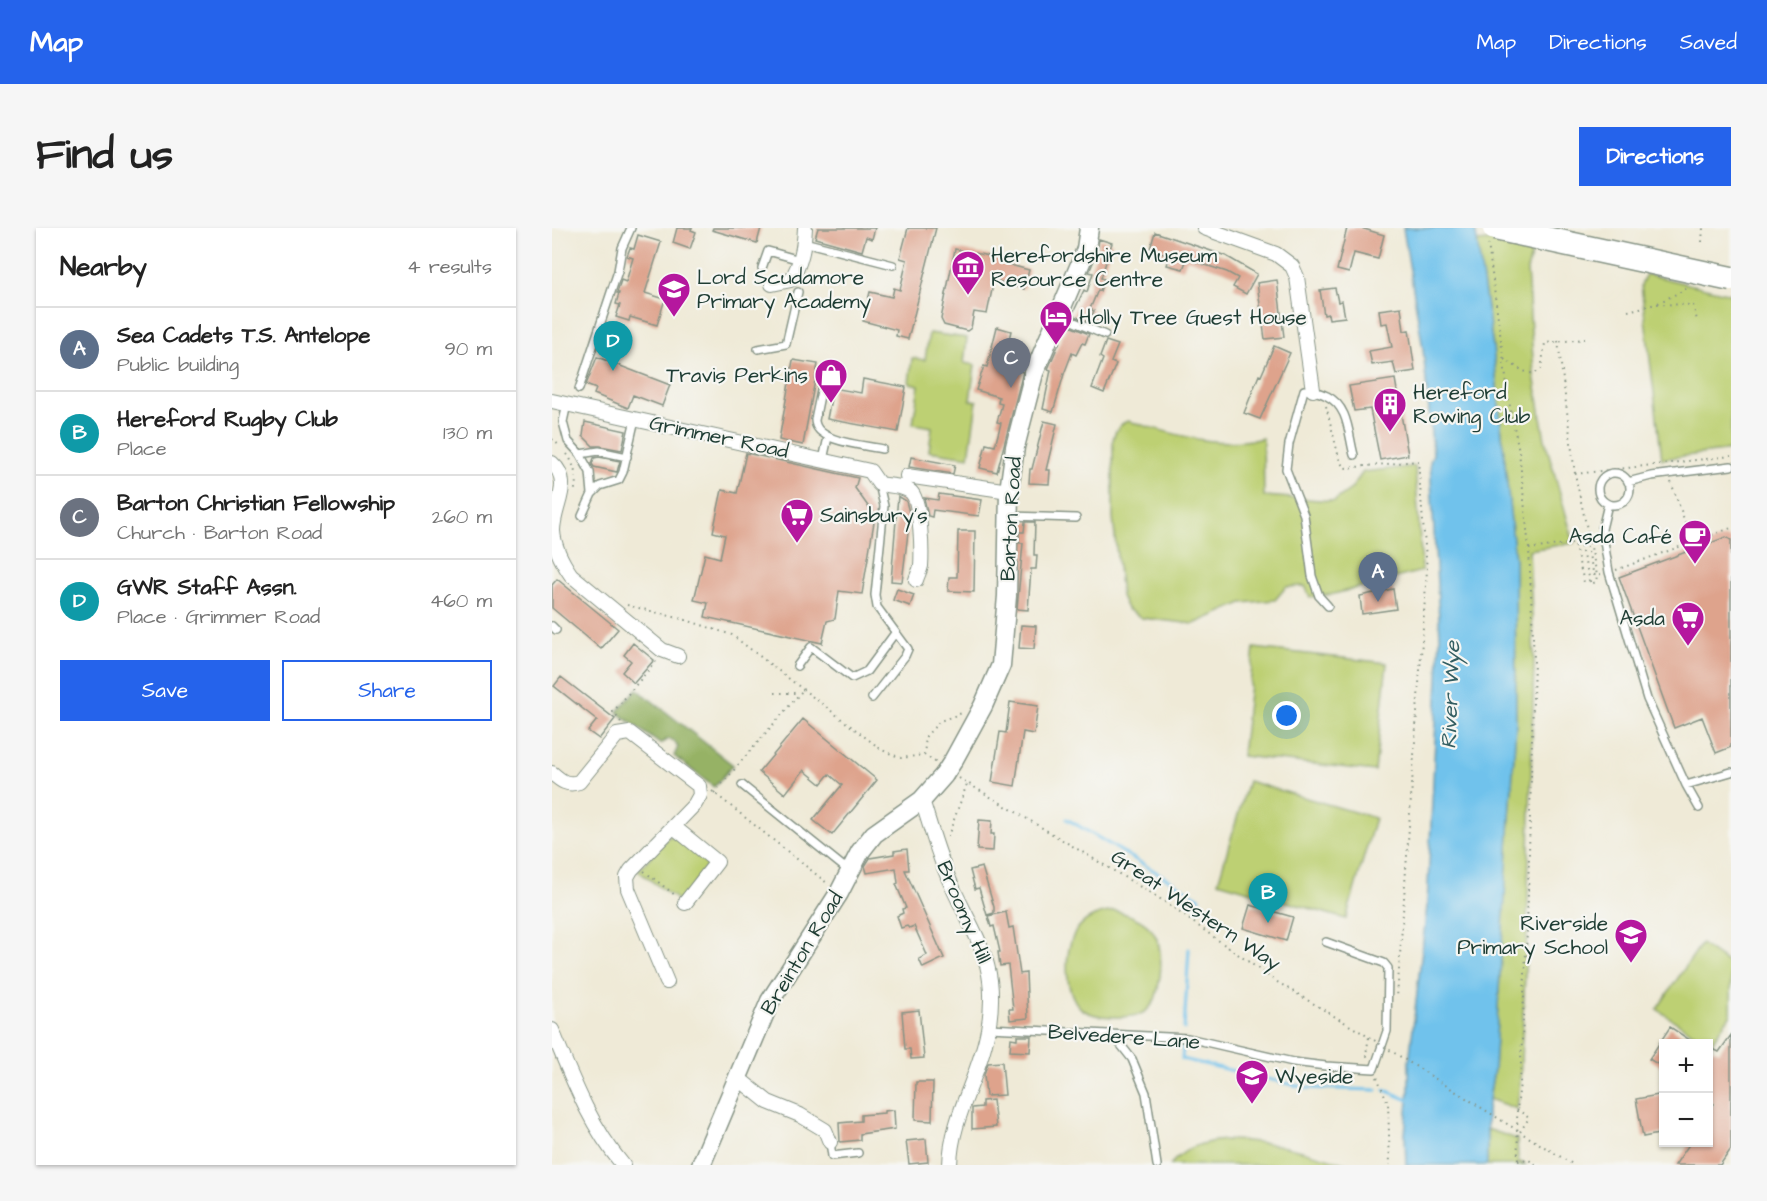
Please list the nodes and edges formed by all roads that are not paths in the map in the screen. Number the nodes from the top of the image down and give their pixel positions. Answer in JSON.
{"nodes":[{"id":1,"x":631,"y":228,"type":"edge"},
{"id":2,"x":1089,"y":228,"type":"edge"},
{"id":3,"x":1204,"y":228,"type":"edge"},
{"id":4,"x":1558,"y":228,"type":"edge"},
{"id":5,"x":805,"y":235,"type":"edge"},
{"id":6,"x":1491,"y":235,"type":"edge"},
{"id":7,"x":801,"y":261,"type":"junction"},
{"id":8,"x":893,"y":265,"type":"dead end"},
{"id":9,"x":762,"y":267,"type":"dead end"},
{"id":10,"x":1731,"y":267,"type":"edge"},
{"id":11,"x":1731,"y":279,"type":"edge"},
{"id":12,"x":772,"y":284,"type":"dead end"},
{"id":13,"x":794,"y":286,"type":"junction"},
{"id":14,"x":1058,"y":315,"type":"junction"},
{"id":15,"x":1106,"y":335,"type":"dead end"},
{"id":16,"x":758,"y":349,"type":"dead end"},
{"id":17,"x":824,"y":376,"type":"dead end"},
{"id":18,"x":579,"y":389,"type":"dead end"},
{"id":19,"x":1313,"y":390,"type":"junction"},
{"id":20,"x":552,"y":401,"type":"edge"},
{"id":21,"x":567,"y":405,"type":"junction"},
{"id":22,"x":635,"y":419,"type":"junction"},
{"id":23,"x":828,"y":437,"type":"junction"},
{"id":24,"x":882,"y":449,"type":"dead end"},
{"id":25,"x":580,"y":454,"type":"junction"},
{"id":26,"x":1354,"y":455,"type":"dead end"},
{"id":27,"x":627,"y":457,"type":"junction"},
{"id":28,"x":823,"y":460,"type":"junction"},
{"id":29,"x":552,"y":463,"type":"edge"},
{"id":30,"x":1731,"y":466,"type":"edge"},
{"id":31,"x":907,"y":476,"type":"dead end"},
{"id":32,"x":1628,"y":482,"type":"junction"},
{"id":33,"x":879,"y":484,"type":"junction"},
{"id":34,"x":1008,"y":491,"type":"junction"},
{"id":35,"x":592,"y":494,"type":"junction"},
{"id":36,"x":1608,"y":504,"type":"junction"},
{"id":37,"x":582,"y":516,"type":"dead end"},
{"id":38,"x":1008,"y":516,"type":"junction"},
{"id":39,"x":1076,"y":518,"type":"dead end"},
{"id":40,"x":553,"y":521,"type":"edge"},
{"id":41,"x":916,"y":580,"type":"dead end"},
{"id":42,"x":1328,"y":606,"type":"dead end"},
{"id":43,"x":895,"y":633,"type":"junction"},
{"id":44,"x":678,"y":656,"type":"dead end"},
{"id":45,"x":797,"y":666,"type":"dead end"},
{"id":46,"x":872,"y":698,"type":"dead end"},
{"id":47,"x":1731,"y":772,"type":"edge"},
{"id":48,"x":552,"y":773,"type":"edge"},
{"id":49,"x":742,"y":785,"type":"dead end"},
{"id":50,"x":1686,"y":785,"type":"junction"},
{"id":51,"x":922,"y":800,"type":"junction"},
{"id":52,"x":1699,"y":808,"type":"dead end"},
{"id":53,"x":674,"y":827,"type":"junction"},
{"id":54,"x":850,"y":872,"type":"junction"},
{"id":55,"x":685,"y":903,"type":"road end"},
{"id":56,"x":1326,"y":942,"type":"dead end"},
{"id":57,"x":666,"y":982,"type":"dead end"},
{"id":58,"x":988,"y":1028,"type":"junction"},
{"id":59,"x":552,"y":1030,"type":"edge"},
{"id":60,"x":1113,"y":1035,"type":"junction"},
{"id":61,"x":738,"y":1078,"type":"junction"},
{"id":62,"x":830,"y":1142,"type":"joint"},
{"id":63,"x":858,"y":1153,"type":"dead end"},
{"id":64,"x":623,"y":1165,"type":"edge"},
{"id":65,"x":701,"y":1165,"type":"edge"},
{"id":66,"x":950,"y":1165,"type":"edge"},
{"id":67,"x":1157,"y":1165,"type":"edge"}],
"edges":[{"from":1,"to":18,"type":"lane"},
{"from":2,"to":14,"type":"street","name":"Barton Road"},
{"from":3,"to":19,"type":"street"},
{"from":4,"to":10,"type":"highway"},
{"from":5,"to":7,"type":"street"},
{"from":5,"to":8,"type":"lane"},
{"from":6,"to":11,"type":"highway","bridge":true},
{"from":7,"to":9,"type":"lane"},
{"from":7,"to":13,"type":"street"},
{"from":12,"to":13,"type":"street"},
{"from":13,"to":16,"type":"lane"},
{"from":14,"to":15,"type":"lane"},
{"from":14,"to":34,"type":"street","name":"Barton Road"},
{"from":17,"to":23,"type":"lane"},
{"from":19,"to":26,"type":"lane"},
{"from":19,"to":42,"type":"lane"},
{"from":20,"to":21,"type":"street","name":"Grimmer Road"},
{"from":21,"to":22,"type":"street","name":"Grimmer Road"},
{"from":21,"to":25,"type":"lane"},
{"from":22,"to":27,"type":"lane"},
{"from":22,"to":28,"type":"street","name":"Grimmer Road"},
{"from":23,"to":24,"type":"lane"},
{"from":23,"to":28,"type":"lane"},
{"from":25,"to":27,"type":"lane"},
{"from":25,"to":35,"type":"lane"},
{"from":27,"to":35,"type":"lane"},
{"from":28,"to":33,"type":"street","name":"Grimmer Road"},
{"from":29,"to":40,"type":"street"},
{"from":30,"to":32,"type":"lane"},
{"from":31,"to":34,"type":"street"},
{"from":32,"to":36,"type":"lane"},
{"from":32,"to":36,"type":"lane"},
{"from":33,"to":41,"type":"street"},
{"from":33,"to":43,"type":"lane"},
{"from":34,"to":38,"type":"street","name":"Barton Road"},
{"from":35,"to":37,"type":"lane"},
{"from":36,"to":50,"type":"lane"},
{"from":38,"to":39,"type":"lane"},
{"from":38,"to":51,"type":"street","name":"Barton Road"},
{"from":40,"to":44,"type":"street"},
{"from":43,"to":45,"type":"lane"},
{"from":43,"to":46,"type":"lane"},
{"from":47,"to":50,"type":"lane"},
{"from":48,"to":53,"type":"street"},
{"from":49,"to":54,"type":"lane"},
{"from":50,"to":52,"type":"lane"},
{"from":51,"to":54,"type":"street","name":"Breinton Road"},
{"from":51,"to":58,"type":"street","name":"Broomy Hill"},
{"from":53,"to":55,"type":"street"},
{"from":53,"to":57,"type":"street"},
{"from":54,"to":61,"type":"street","name":"Breinton Road"},
{"from":56,"to":60,"type":"lane","name":"Belvedere Lane"},
{"from":58,"to":60,"type":"lane","name":"Belvedere Lane"},
{"from":58,"to":66,"type":"street","name":"Broomy Hill"},
{"from":59,"to":64,"type":"street"},
{"from":60,"to":67,"type":"lane"},
{"from":61,"to":62,"type":"street"},
{"from":61,"to":65,"type":"street","name":"Breinton Road"},
{"from":62,"to":63,"type":"lane"}]}
